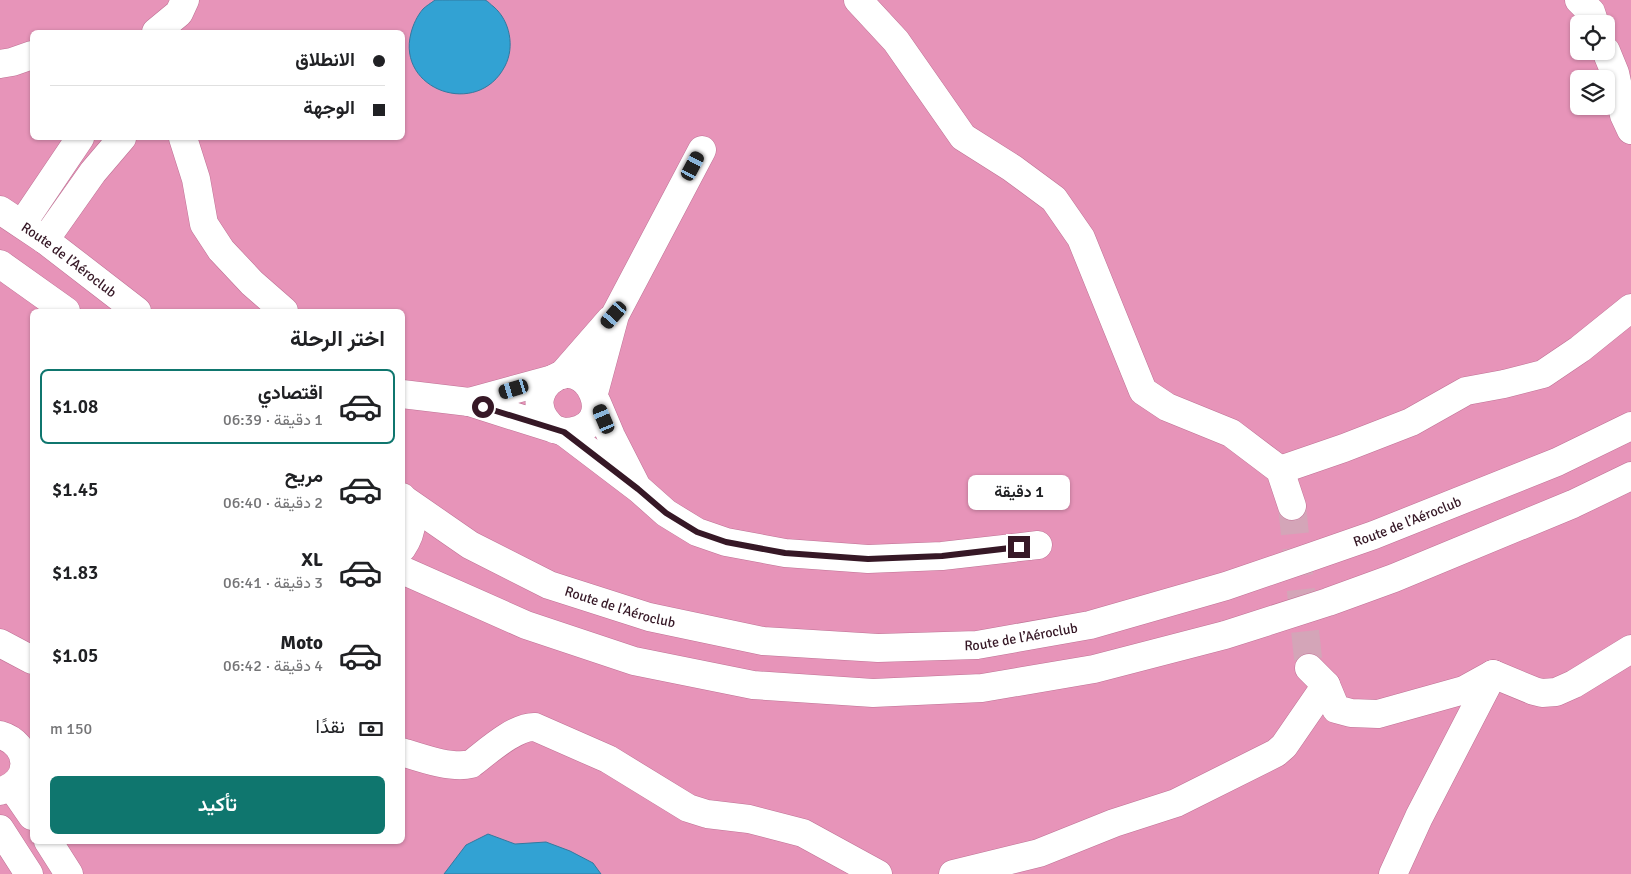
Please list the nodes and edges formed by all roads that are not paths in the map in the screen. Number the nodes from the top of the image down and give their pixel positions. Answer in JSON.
{"nodes":[{"id":1,"x":858,"y":0,"type":"edge"},
{"id":2,"x":1579,"y":0,"type":"edge"},
{"id":3,"x":182,"y":15,"type":"edge"},
{"id":4,"x":1592,"y":15,"type":"edge"},
{"id":5,"x":159,"y":30,"type":"edge"},
{"id":6,"x":30,"y":56,"type":"edge"},
{"id":7,"x":1610,"y":60,"type":"edge"},
{"id":8,"x":0,"y":64,"type":"edge"},
{"id":9,"x":1631,"y":130,"type":"edge"},
{"id":10,"x":78,"y":140,"type":"edge"},
{"id":11,"x":120,"y":140,"type":"edge"},
{"id":12,"x":185,"y":140,"type":"edge"},
{"id":13,"x":702,"y":150,"type":"dead end"},
{"id":14,"x":11,"y":217,"type":"edge"},
{"id":15,"x":45,"y":240,"type":"junction"},
{"id":16,"x":0,"y":264,"type":"edge"},
{"id":17,"x":1631,"y":308,"type":"edge"},
{"id":18,"x":63,"y":309,"type":"edge"},
{"id":19,"x":134,"y":309,"type":"edge"},
{"id":20,"x":282,"y":309,"type":"edge"},
{"id":21,"x":614,"y":315,"type":"junction"},
{"id":22,"x":557,"y":377,"type":"junction"},
{"id":23,"x":405,"y":394,"type":"edge"},
{"id":24,"x":595,"y":398,"type":"junction"},
{"id":25,"x":469,"y":402,"type":"junction"},
{"id":26,"x":1631,"y":426,"type":"edge"},
{"id":27,"x":559,"y":430,"type":"junction"},
{"id":28,"x":1280,"y":470,"type":"junction"},
{"id":29,"x":1631,"y":476,"type":"edge"},
{"id":30,"x":638,"y":489,"type":"junction"},
{"id":31,"x":405,"y":499,"type":"edge"},
{"id":32,"x":405,"y":500,"type":"edge"},
{"id":33,"x":1292,"y":506,"type":"tunnel mouth"},
{"id":34,"x":405,"y":544,"type":"edge"},
{"id":35,"x":1038,"y":544,"type":"dead end"},
{"id":36,"x":405,"y":571,"type":"edge"},
{"id":37,"x":0,"y":643,"type":"edge"},
{"id":38,"x":1631,"y":649,"type":"edge"},
{"id":39,"x":30,"y":659,"type":"edge"},
{"id":40,"x":1493,"y":674,"type":"junction"},
{"id":41,"x":18,"y":743,"type":"edge"},
{"id":42,"x":405,"y":753,"type":"edge"},
{"id":43,"x":6,"y":789,"type":"edge"},
{"id":44,"x":30,"y":814,"type":"edge"},
{"id":45,"x":0,"y":829,"type":"edge"},
{"id":46,"x":50,"y":844,"type":"edge"},
{"id":47,"x":29,"y":874,"type":"edge"},
{"id":48,"x":69,"y":874,"type":"edge"},
{"id":49,"x":878,"y":874,"type":"edge"},
{"id":50,"x":953,"y":874,"type":"edge"},
{"id":51,"x":1393,"y":874,"type":"edge"}],
"edges":[{"from":1,"to":28,"type":"street"},
{"from":2,"to":4,"type":"street"},
{"from":3,"to":5,"type":"street"},
{"from":6,"to":8,"type":"street"},
{"from":7,"to":9,"type":"street"},
{"from":10,"to":14,"type":"street"},
{"from":11,"to":15,"type":"street"},
{"from":12,"to":20,"type":"street"},
{"from":13,"to":21,"type":"street"},
{"from":14,"to":15,"type":"street","name":"Route de l’Aéroclub"},
{"from":15,"to":19,"type":"street","name":"Route de l’Aéroclub"},
{"from":16,"to":18,"type":"street"},
{"from":17,"to":28,"type":"street"},
{"from":21,"to":22,"type":"street"},
{"from":21,"to":24,"type":"street"},
{"from":22,"to":24,"type":"street"},
{"from":22,"to":25,"type":"street"},
{"from":22,"to":27,"type":"street"},
{"from":23,"to":25,"type":"street"},
{"from":24,"to":27,"type":"street"},
{"from":24,"to":30,"type":"street"},
{"from":25,"to":27,"type":"street"},
{"from":26,"to":31,"type":"street","name":"Route de l’Aéroclub"},
{"from":27,"to":30,"type":"street"},
{"from":28,"to":33,"type":"street"},
{"from":29,"to":36,"type":"street"},
{"from":30,"to":35,"type":"street"},
{"from":32,"to":34,"type":"street"},
{"from":37,"to":39,"type":"street"},
{"from":38,"to":40,"type":"street"},
{"from":40,"to":50,"type":"street"},
{"from":40,"to":51,"type":"street"},
{"from":41,"to":43,"type":"street"},
{"from":42,"to":49,"type":"street"},
{"from":43,"to":44,"type":"street"},
{"from":45,"to":47,"type":"street"},
{"from":46,"to":48,"type":"street"}]}
